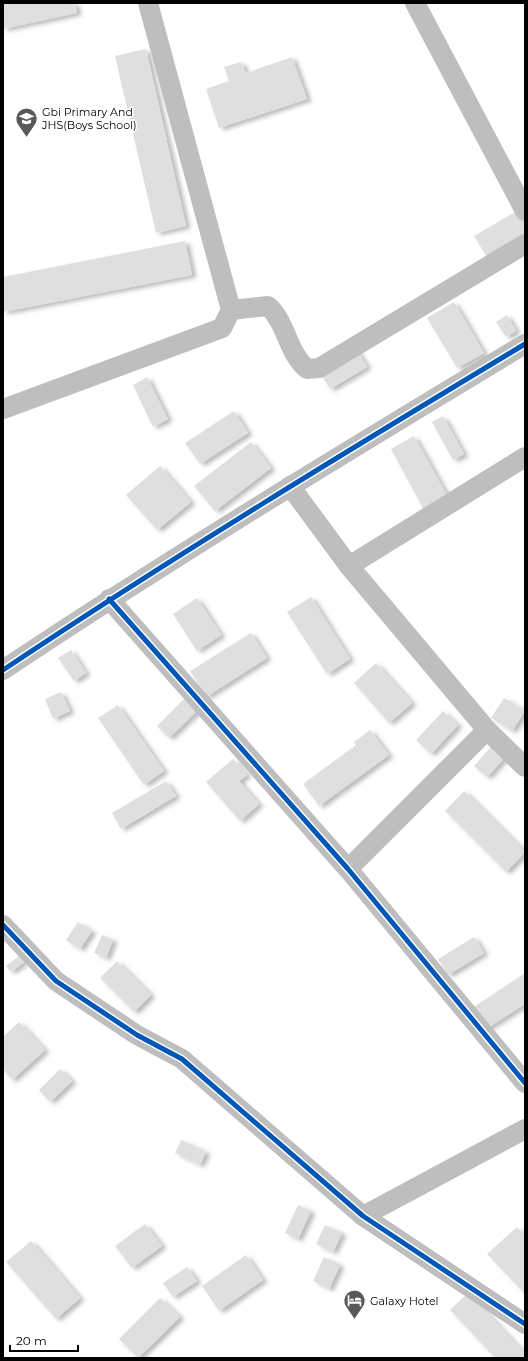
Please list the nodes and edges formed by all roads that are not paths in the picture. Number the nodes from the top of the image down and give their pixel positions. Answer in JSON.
{"nodes":[{"id":1,"x":148,"y":3,"type":"edge"},
{"id":2,"x":415,"y":3,"type":"edge"},
{"id":3,"x":525,"y":211,"type":"edge"},
{"id":4,"x":525,"y":244,"type":"edge"},
{"id":5,"x":231,"y":310,"type":"junction"},
{"id":6,"x":525,"y":344,"type":"edge"},
{"id":7,"x":3,"y":409,"type":"edge"},
{"id":8,"x":525,"y":457,"type":"edge"},
{"id":9,"x":290,"y":486,"type":"junction"},
{"id":10,"x":349,"y":566,"type":"junction"},
{"id":11,"x":109,"y":599,"type":"junction"},
{"id":12,"x":3,"y":670,"type":"edge"},
{"id":13,"x":487,"y":730,"type":"junction"},
{"id":14,"x":525,"y":767,"type":"edge"},
{"id":15,"x":348,"y":869,"type":"junction"},
{"id":16,"x":3,"y":926,"type":"edge"},
{"id":17,"x":525,"y":1083,"type":"edge"},
{"id":18,"x":525,"y":1129,"type":"edge"},
{"id":19,"x":363,"y":1216,"type":"junction"},
{"id":20,"x":525,"y":1324,"type":"edge"}],
"edges":[{"from":1,"to":5,"type":"street"},
{"from":2,"to":3,"type":"street"},
{"from":4,"to":5,"type":"street"},
{"from":5,"to":7,"type":"street"},
{"from":6,"to":9,"type":"street"},
{"from":8,"to":10,"type":"street"},
{"from":9,"to":10,"type":"street"},
{"from":9,"to":11,"type":"street"},
{"from":10,"to":13,"type":"street"},
{"from":11,"to":12,"type":"street"},
{"from":11,"to":15,"type":"street"},
{"from":13,"to":14,"type":"street"},
{"from":13,"to":15,"type":"street"},
{"from":15,"to":17,"type":"street"},
{"from":16,"to":19,"type":"street"},
{"from":18,"to":19,"type":"street"},
{"from":19,"to":20,"type":"street"}]}
